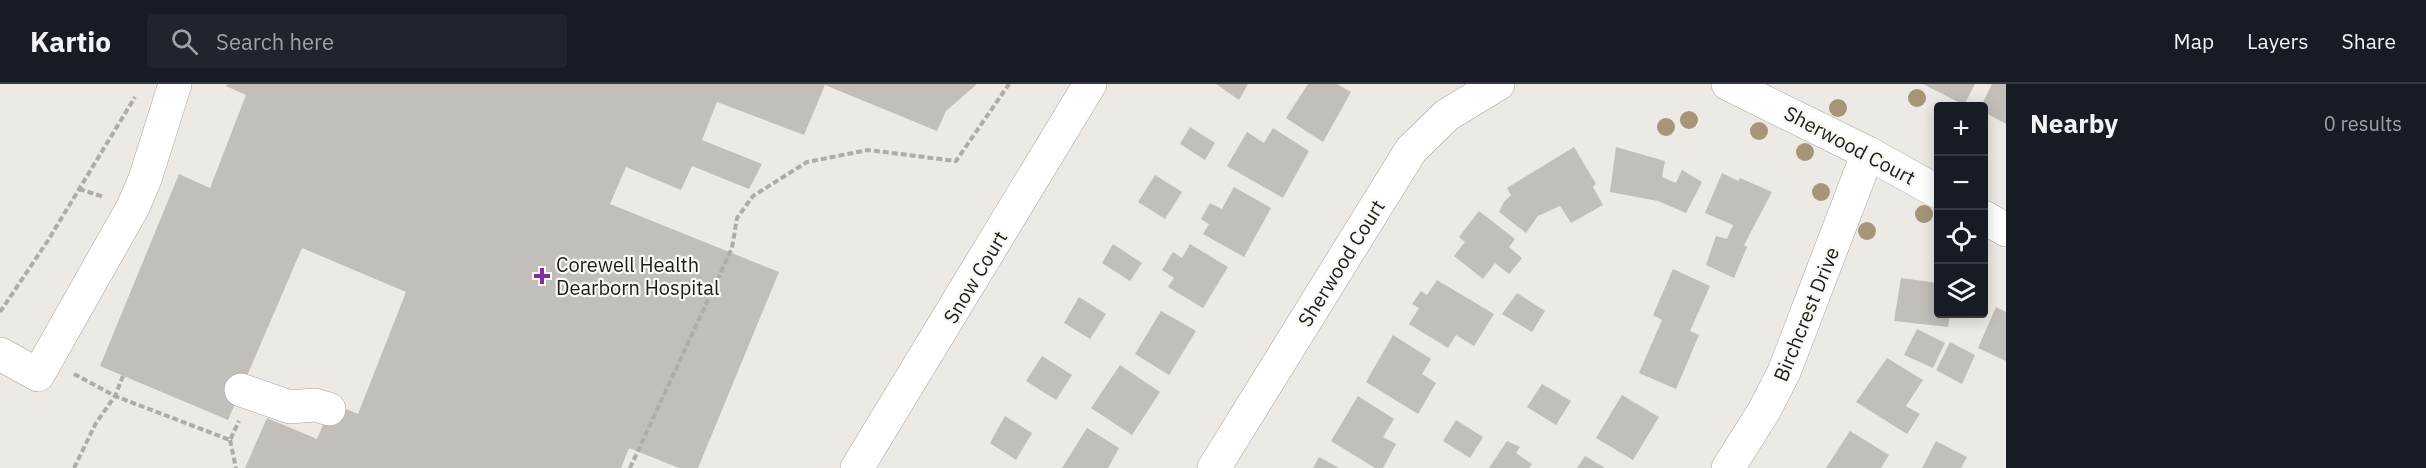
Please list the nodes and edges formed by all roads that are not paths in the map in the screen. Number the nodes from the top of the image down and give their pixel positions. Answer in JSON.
{"nodes":[{"id":1,"x":175,"y":84,"type":"edge"},
{"id":2,"x":1090,"y":84,"type":"edge"},
{"id":3,"x":1728,"y":84,"type":"edge"},
{"id":4,"x":1492,"y":85,"type":"edge"},
{"id":5,"x":1868,"y":153,"type":"junction"},
{"id":6,"x":1934,"y":190,"type":"edge"},
{"id":7,"x":1988,"y":220,"type":"edge"},
{"id":8,"x":2006,"y":230,"type":"edge"},
{"id":9,"x":0,"y":354,"type":"edge"},
{"id":10,"x":246,"y":392,"type":"road end"},
{"id":11,"x":329,"y":410,"type":"dead end"},
{"id":12,"x":857,"y":468,"type":"edge"},
{"id":13,"x":1214,"y":468,"type":"edge"},
{"id":14,"x":1728,"y":468,"type":"edge"}],
"edges":[{"from":1,"to":9,"type":"street"},
{"from":2,"to":12,"type":"street","name":"Snow Court"},
{"from":3,"to":5,"type":"street","name":"Sherwood Court"},
{"from":4,"to":13,"type":"street","name":"Sherwood Court"},
{"from":5,"to":6,"type":"street","name":"Sherwood Court"},
{"from":5,"to":14,"type":"street","name":"Birchcrest Drive"},
{"from":7,"to":8,"type":"street"},
{"from":10,"to":11,"type":"street"}]}
